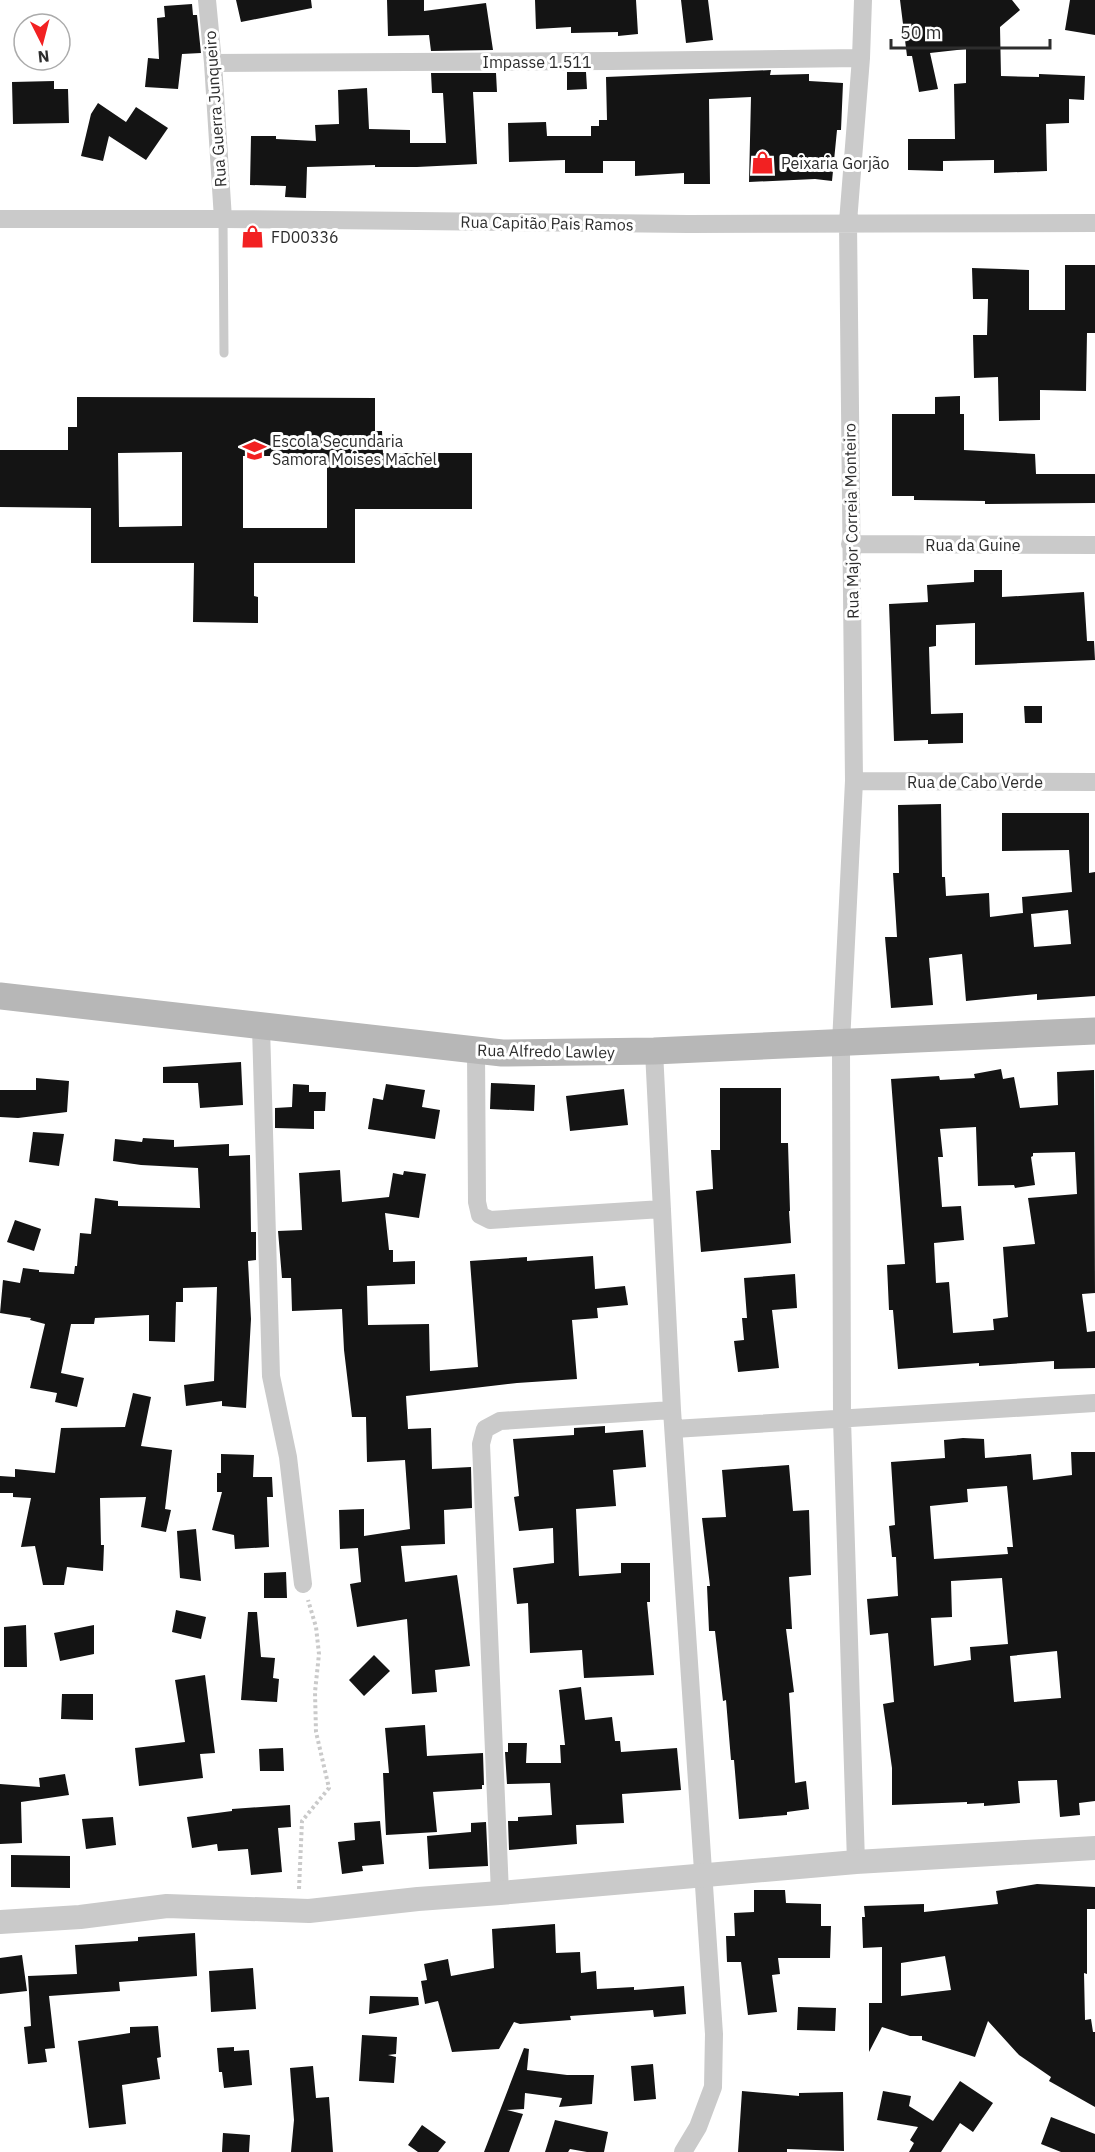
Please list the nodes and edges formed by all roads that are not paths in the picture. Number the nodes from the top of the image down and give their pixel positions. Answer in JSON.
{"nodes":[{"id":1,"x":207,"y":0,"type":"edge"},
{"id":2,"x":863,"y":0,"type":"edge"},
{"id":3,"x":861,"y":58,"type":"junction"},
{"id":4,"x":213,"y":63,"type":"junction"},
{"id":5,"x":0,"y":219,"type":"edge"},
{"id":6,"x":223,"y":219,"type":"junction"},
{"id":7,"x":848,"y":222,"type":"junction"},
{"id":8,"x":1095,"y":223,"type":"edge"},
{"id":9,"x":224,"y":353,"type":"dead end"},
{"id":10,"x":850,"y":544,"type":"junction"},
{"id":11,"x":1095,"y":545,"type":"edge"},
{"id":12,"x":854,"y":781,"type":"junction"},
{"id":13,"x":1095,"y":782,"type":"edge"},
{"id":14,"x":0,"y":996,"type":"edge"},
{"id":15,"x":261,"y":1027,"type":"junction"},
{"id":16,"x":1095,"y":1031,"type":"edge"},
{"id":17,"x":841,"y":1043,"type":"junction"},
{"id":18,"x":476,"y":1051,"type":"junction"},
{"id":19,"x":654,"y":1051,"type":"junction"},
{"id":20,"x":662,"y":1209,"type":"junction"},
{"id":21,"x":1095,"y":1403,"type":"edge"},
{"id":22,"x":672,"y":1410,"type":"junction"},
{"id":23,"x":842,"y":1419,"type":"junction"},
{"id":24,"x":674,"y":1429,"type":"junction"},
{"id":25,"x":303,"y":1584,"type":"road end"},
{"id":26,"x":1095,"y":1848,"type":"edge"},
{"id":27,"x":856,"y":1862,"type":"junction"},
{"id":28,"x":702,"y":1875,"type":"junction"},
{"id":29,"x":500,"y":1893,"type":"junction"},
{"id":30,"x":0,"y":1922,"type":"edge"},
{"id":31,"x":683,"y":2152,"type":"edge"}],
"edges":[{"from":1,"to":4,"type":"street","name":"Rua Guerra Junqueiro"},
{"from":2,"to":3,"type":"street","name":"Rua Major Correia Monteiro"},
{"from":3,"to":4,"type":"street","name":"Impasse 1.511"},
{"from":3,"to":7,"type":"street","name":"Rua Major Correia Monteiro"},
{"from":4,"to":6,"type":"street","name":"Rua Guerra Junqueiro"},
{"from":5,"to":6,"type":"street","name":"Rua Capitão Pais Ramos"},
{"from":6,"to":7,"type":"street","name":"Rua Capitão Pais Ramos"},
{"from":6,"to":9,"type":"lane"},
{"from":7,"to":8,"type":"street","name":"Rua Capitão Pais Ramos"},
{"from":7,"to":10,"type":"street","name":"Rua Major Correia Monteiro"},
{"from":10,"to":11,"type":"street","name":"Rua da Guine"},
{"from":10,"to":12,"type":"street","name":"Rua Major Correia Monteiro"},
{"from":12,"to":13,"type":"street","name":"Rua de Cabo Verde"},
{"from":12,"to":17,"type":"street","name":"Rua Major Correia Monteiro"},
{"from":14,"to":15,"type":"main road","name":"Rua Alfredo Lawley"},
{"from":15,"to":18,"type":"main road","name":"Rua Alfredo Lawley"},
{"from":15,"to":25,"type":"street"},
{"from":16,"to":17,"type":"main road","name":"Rua Alfredo Lawley"},
{"from":17,"to":19,"type":"main road","name":"Rua Alfredo Lawley"},
{"from":17,"to":23,"type":"street","name":"Rua Major Correia Monteiro"},
{"from":18,"to":19,"type":"main road","name":"Rua Alfredo Lawley"},
{"from":18,"to":20,"type":"street"},
{"from":19,"to":20,"type":"street"},
{"from":20,"to":22,"type":"street"},
{"from":21,"to":23,"type":"street"},
{"from":22,"to":24,"type":"street"},
{"from":22,"to":29,"type":"street"},
{"from":23,"to":24,"type":"street"},
{"from":23,"to":27,"type":"street","name":"Rua Major Correia Monteiro"},
{"from":24,"to":28,"type":"street"},
{"from":26,"to":27,"type":"street"},
{"from":27,"to":28,"type":"street"},
{"from":28,"to":29,"type":"street"},
{"from":28,"to":31,"type":"street"},
{"from":29,"to":30,"type":"street"}]}
